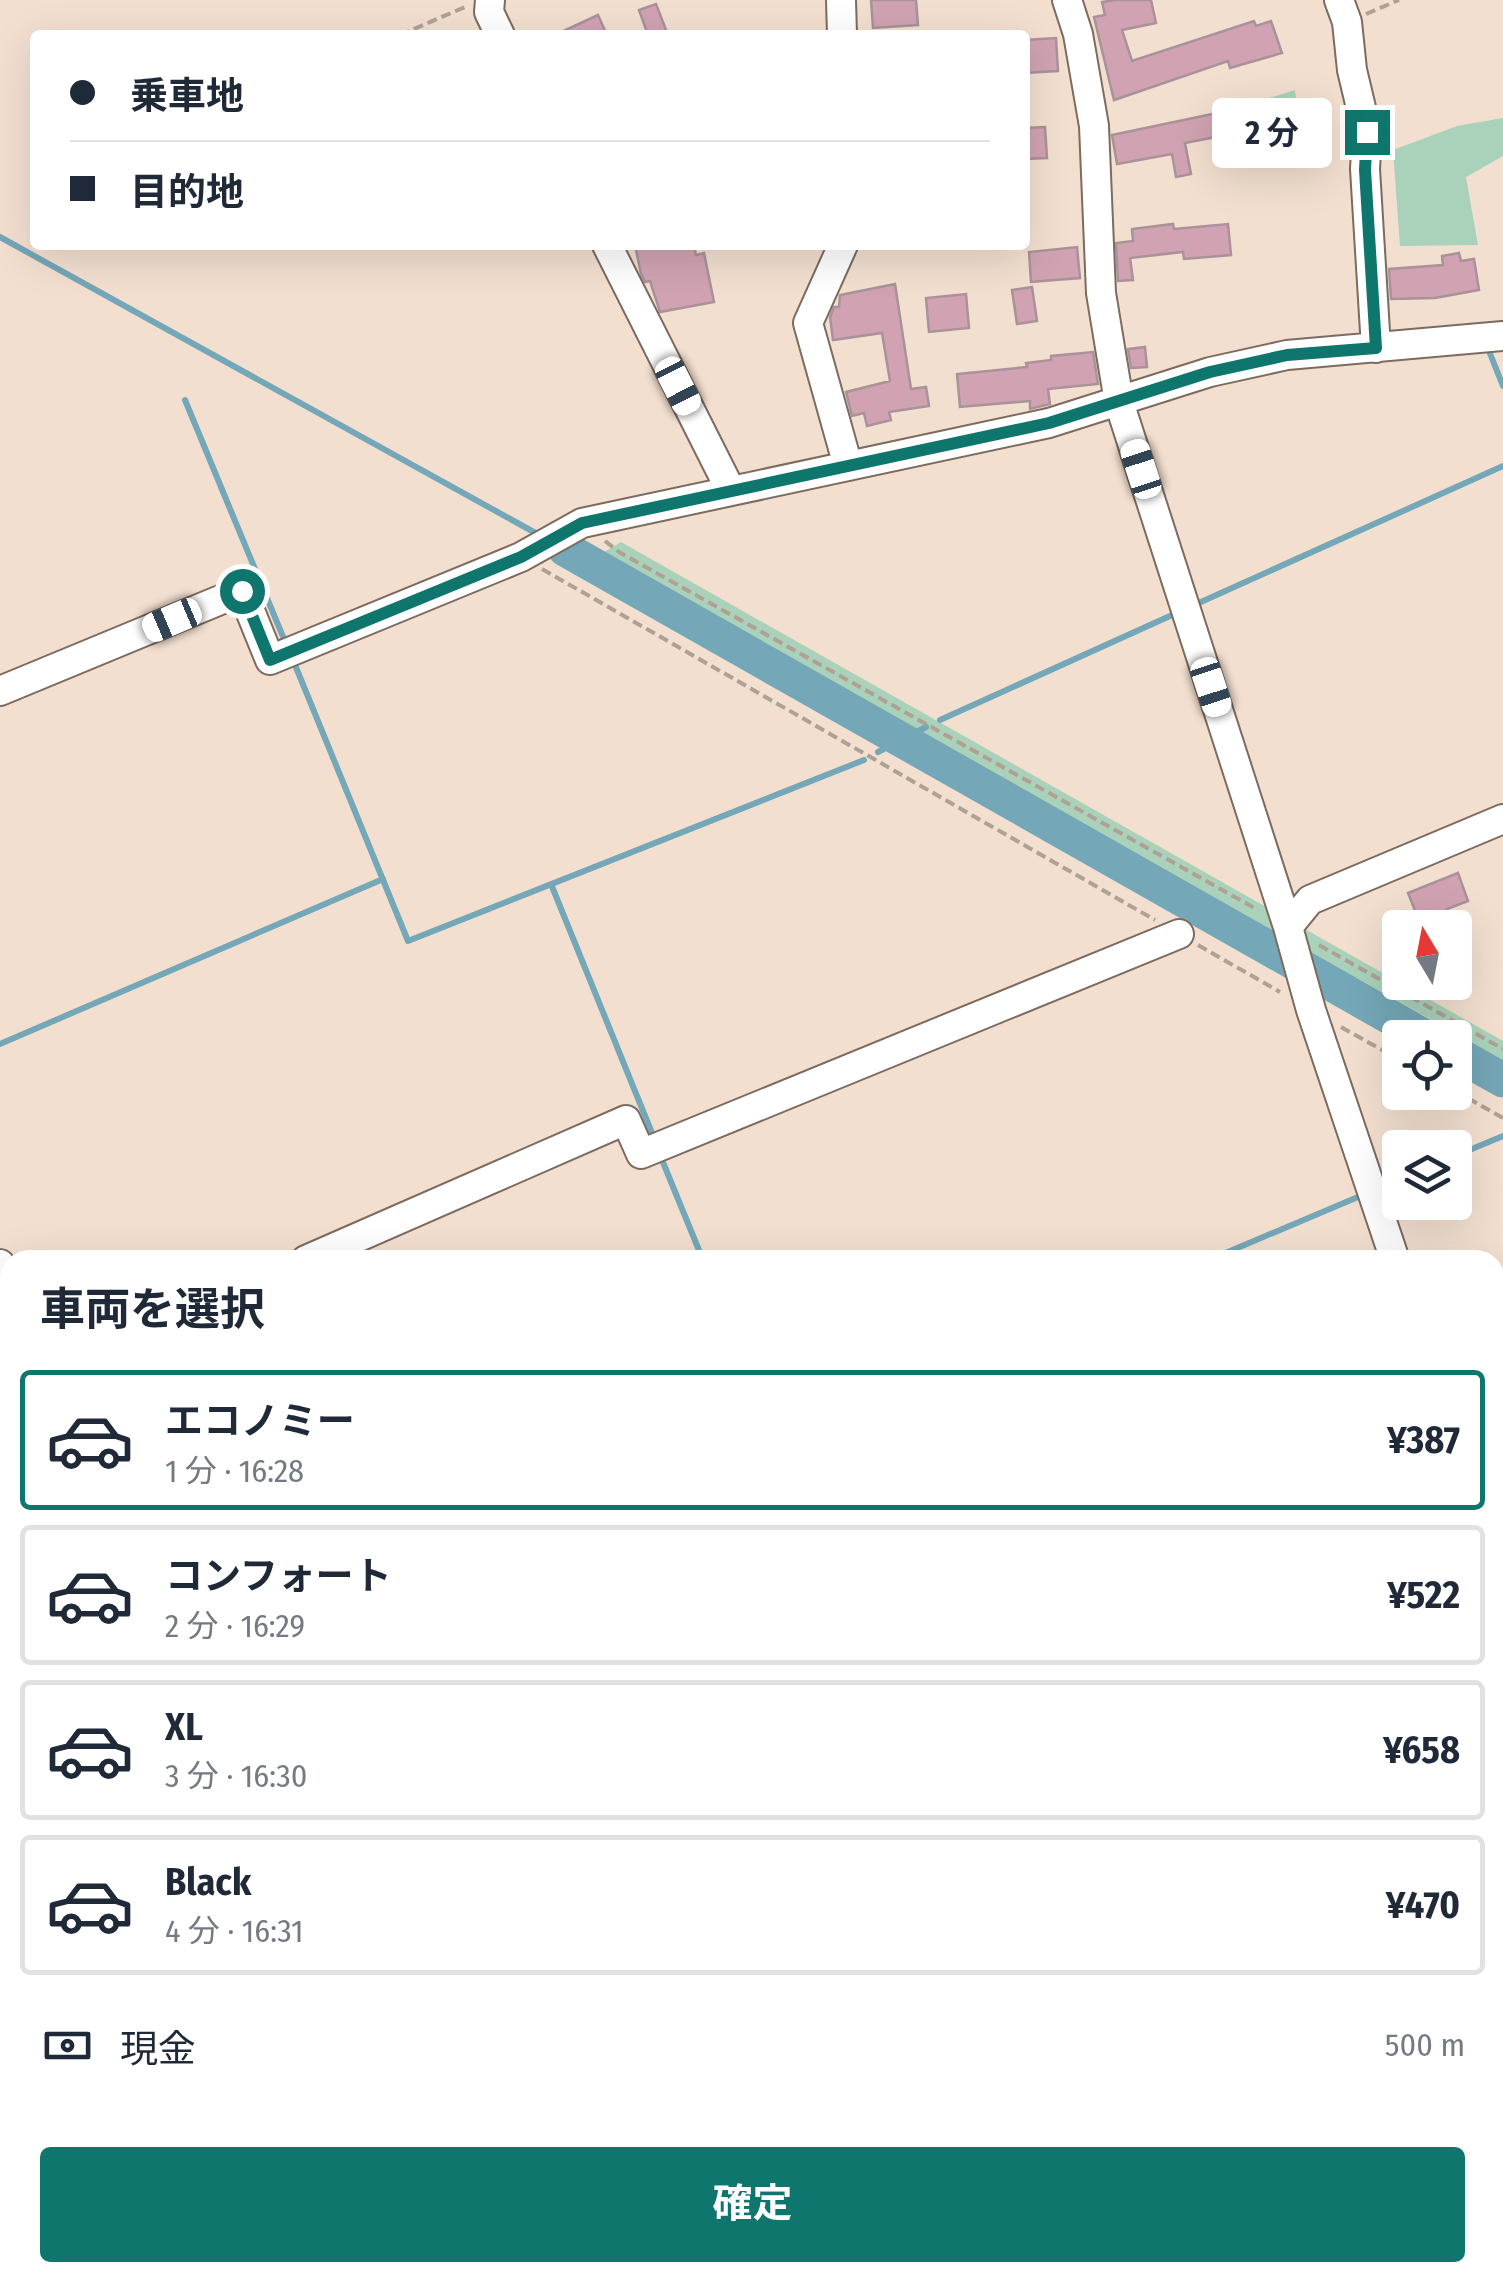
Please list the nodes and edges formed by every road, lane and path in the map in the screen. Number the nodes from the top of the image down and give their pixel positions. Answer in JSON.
{"nodes":[{"id":1,"x":841,"y":0,"type":"edge"},
{"id":2,"x":1067,"y":0,"type":"edge"},
{"id":3,"x":1399,"y":0,"type":"edge"},
{"id":4,"x":478,"y":4,"type":"edge"},
{"id":5,"x":1344,"y":11,"type":"edge"},
{"id":6,"x":413,"y":30,"type":"edge"},
{"id":7,"x":498,"y":30,"type":"edge"},
{"id":8,"x":842,"y":30,"type":"edge"},
{"id":9,"x":610,"y":250,"type":"edge"},
{"id":10,"x":841,"y":250,"type":"edge"},
{"id":11,"x":1503,"y":336,"type":"edge"},
{"id":12,"x":1376,"y":348,"type":"junction"},
{"id":13,"x":1119,"y":402,"type":"junction"},
{"id":14,"x":848,"y":466,"type":"junction"},
{"id":15,"x":732,"y":491,"type":"junction"},
{"id":16,"x":582,"y":523,"type":"junction"},
{"id":17,"x":521,"y":557,"type":"junction"},
{"id":18,"x":0,"y":691,"type":"edge"},
{"id":19,"x":1503,"y":819,"type":"edge"},
{"id":20,"x":1288,"y":927,"type":"junction"},
{"id":21,"x":1179,"y":934,"type":"junction"},
{"id":22,"x":1312,"y":1010,"type":"junction"},
{"id":23,"x":1503,"y":1049,"type":"edge"},
{"id":24,"x":1382,"y":1050,"type":"edge"},
{"id":25,"x":1472,"y":1101,"type":"edge"},
{"id":26,"x":1503,"y":1118,"type":"edge"},
{"id":27,"x":329,"y":1250,"type":"edge"},
{"id":28,"x":1392,"y":1250,"type":"edge"}],
"edges":[{"from":1,"to":8,"type":"street"},
{"from":2,"to":13,"type":"street"},
{"from":3,"to":5,"type":"path"},
{"from":4,"to":6,"type":"path"},
{"from":4,"to":7,"type":"street"},
{"from":5,"to":12,"type":"street"},
{"from":9,"to":15,"type":"street"},
{"from":10,"to":14,"type":"street"},
{"from":11,"to":12,"type":"street"},
{"from":12,"to":13,"type":"street"},
{"from":13,"to":14,"type":"street"},
{"from":13,"to":20,"type":"street"},
{"from":14,"to":15,"type":"street"},
{"from":15,"to":16,"type":"street"},
{"from":16,"to":17,"type":"street"},
{"from":16,"to":20,"type":"path"},
{"from":17,"to":18,"type":"street"},
{"from":17,"to":21,"type":"path"},
{"from":19,"to":20,"type":"street"},
{"from":20,"to":22,"type":"street"},
{"from":20,"to":23,"type":"path"},
{"from":21,"to":22,"type":"path"},
{"from":21,"to":27,"type":"street"},
{"from":22,"to":24,"type":"path"},
{"from":22,"to":28,"type":"street"},
{"from":25,"to":26,"type":"path"}]}
